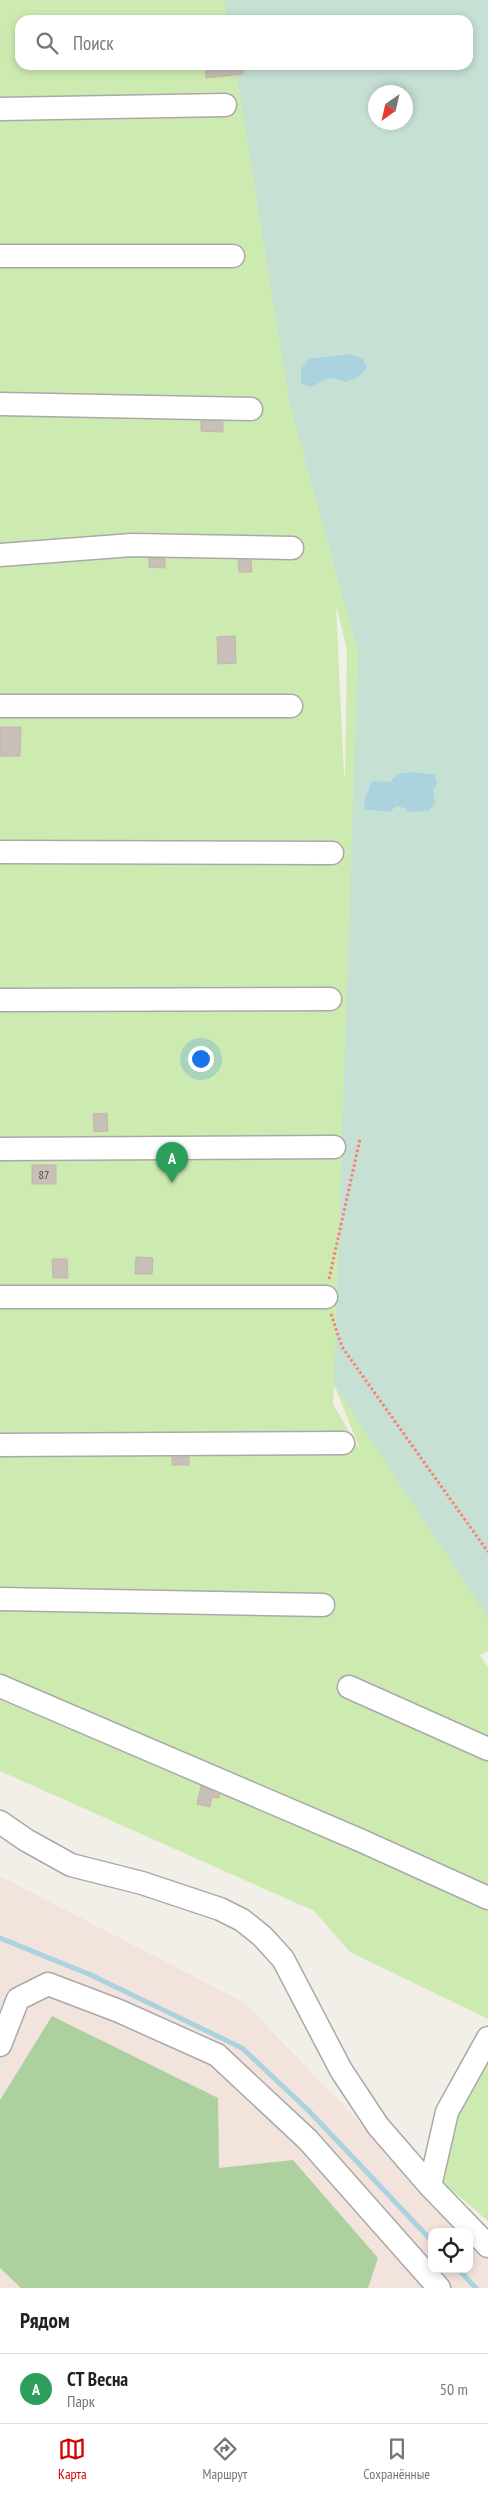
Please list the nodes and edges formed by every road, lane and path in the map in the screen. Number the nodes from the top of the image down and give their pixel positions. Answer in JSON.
{"nodes":[{"id":1,"x":225,"y":106,"type":"dead end"},
{"id":2,"x":0,"y":109,"type":"edge"},
{"id":3,"x":0,"y":256,"type":"edge"},
{"id":4,"x":233,"y":256,"type":"dead end"},
{"id":5,"x":0,"y":404,"type":"edge"},
{"id":6,"x":251,"y":409,"type":"dead end"},
{"id":7,"x":292,"y":548,"type":"dead end"},
{"id":8,"x":0,"y":555,"type":"edge"},
{"id":9,"x":0,"y":706,"type":"edge"},
{"id":10,"x":291,"y":706,"type":"dead end"},
{"id":11,"x":0,"y":852,"type":"edge"},
{"id":12,"x":332,"y":853,"type":"dead end"},
{"id":13,"x":330,"y":999,"type":"dead end"},
{"id":14,"x":0,"y":1000,"type":"edge"},
{"id":15,"x":360,"y":1139,"type":"dead end"},
{"id":16,"x":334,"y":1147,"type":"dead end"},
{"id":17,"x":0,"y":1149,"type":"edge"},
{"id":18,"x":0,"y":1297,"type":"edge"},
{"id":19,"x":326,"y":1297,"type":"junction"},
{"id":20,"x":343,"y":1444,"type":"dead end"},
{"id":21,"x":0,"y":1445,"type":"edge"},
{"id":22,"x":488,"y":1552,"type":"edge"},
{"id":23,"x":0,"y":1599,"type":"edge"},
{"id":24,"x":323,"y":1605,"type":"dead end"},
{"id":25,"x":0,"y":1686,"type":"edge"},
{"id":26,"x":349,"y":1687,"type":"dead end"},
{"id":27,"x":488,"y":1749,"type":"edge"},
{"id":28,"x":0,"y":1822,"type":"edge"},
{"id":29,"x":488,"y":1898,"type":"edge"},
{"id":30,"x":488,"y":2038,"type":"edge"},
{"id":31,"x":0,"y":2045,"type":"edge"},
{"id":32,"x":430,"y":2186,"type":"junction"},
{"id":33,"x":488,"y":2246,"type":"edge"},
{"id":34,"x":439,"y":2288,"type":"edge"}],
"edges":[{"from":1,"to":2,"type":"street"},
{"from":3,"to":4,"type":"street"},
{"from":5,"to":6,"type":"street"},
{"from":7,"to":8,"type":"street"},
{"from":9,"to":10,"type":"street"},
{"from":11,"to":12,"type":"street"},
{"from":13,"to":14,"type":"street"},
{"from":15,"to":19,"type":"path"},
{"from":16,"to":17,"type":"street"},
{"from":18,"to":19,"type":"street"},
{"from":19,"to":22,"type":"path"},
{"from":20,"to":21,"type":"street"},
{"from":23,"to":24,"type":"street"},
{"from":25,"to":29,"type":"street"},
{"from":26,"to":27,"type":"street"},
{"from":28,"to":32,"type":"street"},
{"from":30,"to":32,"type":"street"},
{"from":31,"to":34,"type":"street"},
{"from":32,"to":33,"type":"street"}]}
